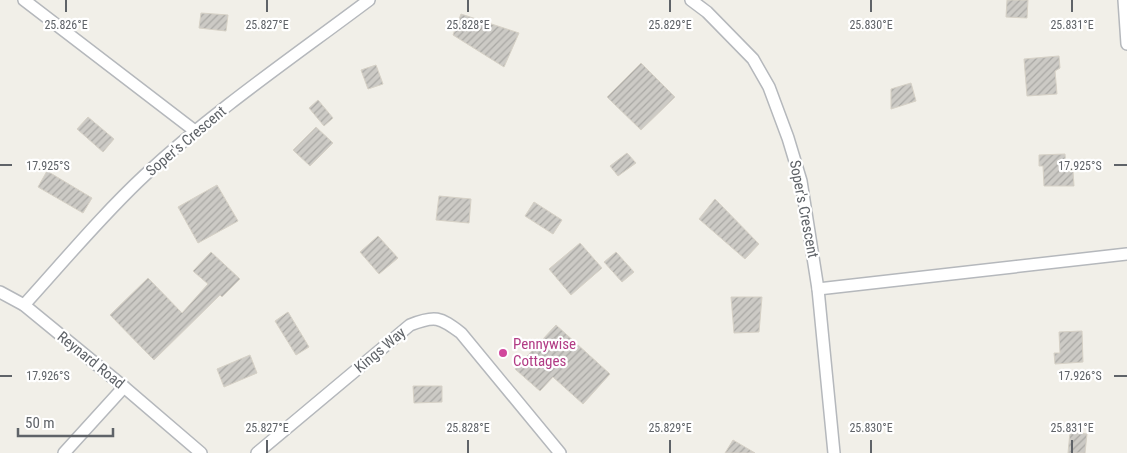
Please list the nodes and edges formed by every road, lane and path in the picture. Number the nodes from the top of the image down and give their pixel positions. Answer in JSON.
{"nodes":[{"id":1,"x":24,"y":0,"type":"edge"},
{"id":2,"x":369,"y":0,"type":"edge"},
{"id":3,"x":691,"y":0,"type":"edge"},
{"id":4,"x":1124,"y":0,"type":"edge"},
{"id":5,"x":1127,"y":42,"type":"edge"},
{"id":6,"x":195,"y":131,"type":"junction"},
{"id":7,"x":1127,"y":254,"type":"edge"},
{"id":8,"x":818,"y":289,"type":"junction"},
{"id":9,"x":0,"y":292,"type":"edge"},
{"id":10,"x":24,"y":305,"type":"junction"},
{"id":11,"x":124,"y":387,"type":"junction"},
{"id":12,"x":64,"y":453,"type":"edge"},
{"id":13,"x":201,"y":453,"type":"edge"},
{"id":14,"x":257,"y":453,"type":"edge"},
{"id":15,"x":560,"y":453,"type":"edge"},
{"id":16,"x":834,"y":453,"type":"edge"}],
"edges":[{"from":1,"to":6,"type":"street"},
{"from":2,"to":6,"type":"street","name":"Soper's Crescent"},
{"from":3,"to":8,"type":"street","name":"Soper's Crescent"},
{"from":4,"to":5,"type":"street"},
{"from":6,"to":10,"type":"street","name":"Soper's Crescent"},
{"from":7,"to":8,"type":"street"},
{"from":8,"to":16,"type":"street","name":"Soper's Crescent"},
{"from":9,"to":10,"type":"street","name":"Reynard Road"},
{"from":10,"to":11,"type":"street","name":"Reynard Road"},
{"from":11,"to":12,"type":"street"},
{"from":11,"to":13,"type":"street","name":"Reynard Road"},
{"from":14,"to":15,"type":"street","name":"Kings Way"}]}
